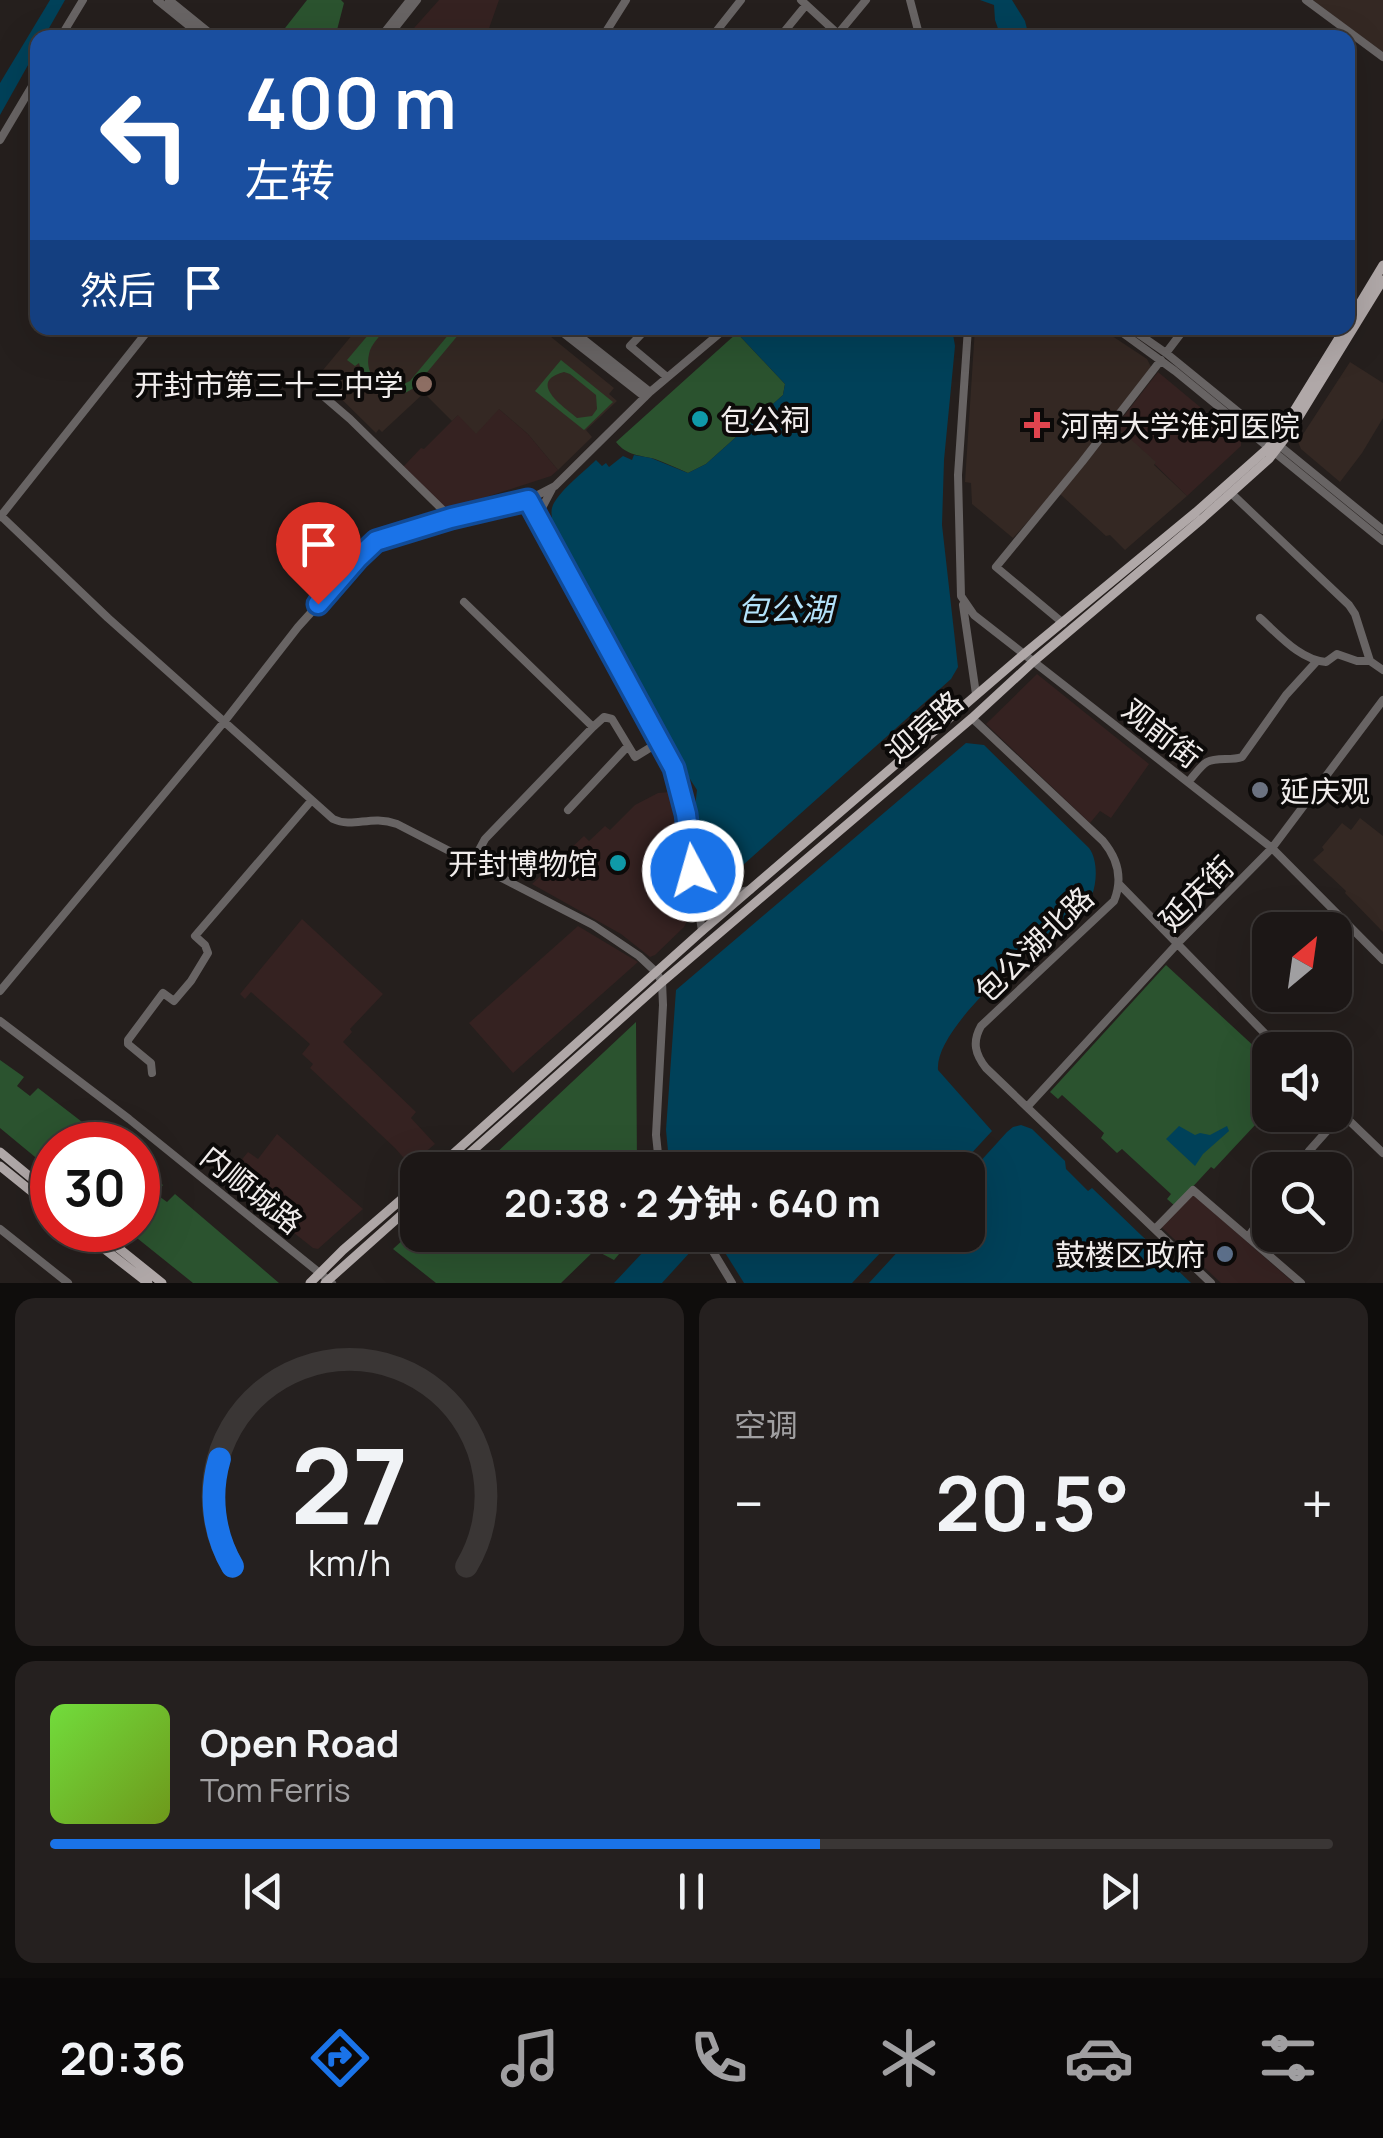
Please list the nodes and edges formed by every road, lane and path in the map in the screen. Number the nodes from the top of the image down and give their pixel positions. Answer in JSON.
{"nodes":[{"id":1,"x":82,"y":0,"type":"edge"},
{"id":2,"x":157,"y":0,"type":"edge"},
{"id":3,"x":170,"y":0,"type":"edge"},
{"id":4,"x":414,"y":0,"type":"edge"},
{"id":5,"x":626,"y":0,"type":"edge"},
{"id":6,"x":742,"y":0,"type":"edge"},
{"id":7,"x":866,"y":0,"type":"edge"},
{"id":8,"x":910,"y":0,"type":"edge"},
{"id":9,"x":1306,"y":0,"type":"edge"},
{"id":10,"x":804,"y":2,"type":"edge"},
{"id":11,"x":65,"y":30,"type":"edge"},
{"id":12,"x":194,"y":30,"type":"edge"},
{"id":13,"x":206,"y":30,"type":"edge"},
{"id":14,"x":390,"y":30,"type":"edge"},
{"id":15,"x":607,"y":30,"type":"edge"},
{"id":16,"x":718,"y":30,"type":"edge"},
{"id":17,"x":785,"y":30,"type":"edge"},
{"id":18,"x":831,"y":30,"type":"edge"},
{"id":19,"x":842,"y":30,"type":"edge"},
{"id":20,"x":918,"y":30,"type":"edge"},
{"id":21,"x":1346,"y":30,"type":"edge"},
{"id":22,"x":1355,"y":37,"type":"edge"},
{"id":23,"x":1383,"y":58,"type":"edge"},
{"id":24,"x":30,"y":89,"type":"edge"},
{"id":25,"x":0,"y":140,"type":"edge"},
{"id":26,"x":1383,"y":265,"type":"edge"},
{"id":27,"x":1383,"y":280,"type":"edge"},
{"id":28,"x":1355,"y":310,"type":"edge"},
{"id":29,"x":1355,"y":323,"type":"edge"},
{"id":30,"x":144,"y":335,"type":"edge"},
{"id":31,"x":566,"y":335,"type":"edge"},
{"id":32,"x":577,"y":335,"type":"edge"},
{"id":33,"x":640,"y":335,"type":"edge"},
{"id":34,"x":718,"y":335,"type":"edge"},
{"id":35,"x":968,"y":335,"type":"edge"},
{"id":36,"x":1128,"y":335,"type":"edge"},
{"id":37,"x":1138,"y":335,"type":"edge"},
{"id":38,"x":1180,"y":335,"type":"edge"},
{"id":39,"x":1340,"y":335,"type":"edge"},
{"id":40,"x":1347,"y":335,"type":"edge"},
{"id":41,"x":1163,"y":356,"type":"junction"},
{"id":42,"x":668,"y":377,"type":"junction"},
{"id":43,"x":322,"y":395,"type":"dead end"},
{"id":44,"x":647,"y":395,"type":"junction"},
{"id":45,"x":1274,"y":448,"type":"junction"},
{"id":46,"x":555,"y":486,"type":"junction"},
{"id":47,"x":1232,"y":494,"type":"junction"},
{"id":48,"x":528,"y":500,"type":"junction"},
{"id":49,"x":0,"y":517,"type":"edge"},
{"id":50,"x":451,"y":518,"type":"junction"},
{"id":51,"x":542,"y":526,"type":"junction"},
{"id":52,"x":1383,"y":530,"type":"edge"},
{"id":53,"x":1383,"y":541,"type":"edge"},
{"id":54,"x":961,"y":596,"type":"junction"},
{"id":55,"x":464,"y":602,"type":"dead end"},
{"id":56,"x":1260,"y":618,"type":"dead end"},
{"id":57,"x":1063,"y":623,"type":"junction"},
{"id":58,"x":1024,"y":654,"type":"junction"},
{"id":59,"x":1317,"y":661,"type":"junction"},
{"id":60,"x":1034,"y":662,"type":"junction"},
{"id":61,"x":1370,"y":662,"type":"junction"},
{"id":62,"x":1383,"y":670,"type":"edge"},
{"id":63,"x":976,"y":694,"type":"junction"},
{"id":64,"x":1383,"y":700,"type":"edge"},
{"id":65,"x":972,"y":718,"type":"junction"},
{"id":66,"x":224,"y":722,"type":"junction"},
{"id":67,"x":593,"y":726,"type":"junction"},
{"id":68,"x":661,"y":741,"type":"junction"},
{"id":69,"x":628,"y":746,"type":"junction"},
{"id":70,"x":1188,"y":782,"type":"junction"},
{"id":71,"x":311,"y":800,"type":"junction"},
{"id":72,"x":568,"y":810,"type":"dead end"},
{"id":73,"x":1272,"y":848,"type":"junction"},
{"id":74,"x":472,"y":863,"type":"junction"},
{"id":75,"x":693,"y":871,"type":"junction"},
{"id":76,"x":1119,"y":884,"type":"junction"},
{"id":77,"x":751,"y":889,"type":"junction"},
{"id":78,"x":702,"y":931,"type":"junction"},
{"id":79,"x":1178,"y":942,"type":"junction"},
{"id":80,"x":1383,"y":960,"type":"edge"},
{"id":81,"x":656,"y":972,"type":"junction"},
{"id":82,"x":662,"y":982,"type":"junction"},
{"id":83,"x":0,"y":991,"type":"edge"},
{"id":84,"x":0,"y":1021,"type":"edge"},
{"id":85,"x":1263,"y":1032,"type":"edge"},
{"id":86,"x":152,"y":1074,"type":"dead end"},
{"id":87,"x":1028,"y":1107,"type":"junction"},
{"id":88,"x":1352,"y":1124,"type":"edge"},
{"id":89,"x":0,"y":1152,"type":"edge"},
{"id":90,"x":455,"y":1152,"type":"edge"},
{"id":91,"x":471,"y":1152,"type":"edge"},
{"id":92,"x":658,"y":1152,"type":"edge"},
{"id":93,"x":1383,"y":1153,"type":"edge"},
{"id":94,"x":0,"y":1166,"type":"edge"},
{"id":95,"x":30,"y":1177,"type":"edge"},
{"id":96,"x":30,"y":1190,"type":"edge"},
{"id":97,"x":400,"y":1204,"type":"edge"},
{"id":98,"x":400,"y":1216,"type":"edge"},
{"id":99,"x":0,"y":1229,"type":"edge"},
{"id":100,"x":1155,"y":1229,"type":"junction"},
{"id":101,"x":1252,"y":1231,"type":"edge"},
{"id":102,"x":1248,"y":1237,"type":"junction"},
{"id":103,"x":108,"y":1252,"type":"edge"},
{"id":104,"x":123,"y":1252,"type":"edge"},
{"id":105,"x":714,"y":1252,"type":"edge"},
{"id":106,"x":326,"y":1280,"type":"edge"},
{"id":107,"x":68,"y":1283,"type":"edge"},
{"id":108,"x":148,"y":1283,"type":"edge"},
{"id":109,"x":162,"y":1283,"type":"edge"},
{"id":110,"x":310,"y":1283,"type":"edge"},
{"id":111,"x":732,"y":1283,"type":"edge"},
{"id":112,"x":1211,"y":1283,"type":"edge"},
{"id":113,"x":1301,"y":1283,"type":"edge"}],
"edges":[{"from":1,"to":11,"type":"street"},
{"from":2,"to":12,"type":"street"},
{"from":3,"to":13,"type":"street"},
{"from":4,"to":14,"type":"street"},
{"from":5,"to":15,"type":"street"},
{"from":6,"to":16,"type":"street"},
{"from":7,"to":19,"type":"street"},
{"from":8,"to":20,"type":"street"},
{"from":9,"to":21,"type":"street"},
{"from":10,"to":17,"type":"street"},
{"from":10,"to":18,"type":"street"},
{"from":22,"to":23,"type":"street"},
{"from":24,"to":25,"type":"street"},
{"from":26,"to":28,"type":"main road","name":"迎宾路"},
{"from":27,"to":29,"type":"main road","name":"迎宾路"},
{"from":30,"to":49,"type":"street"},
{"from":31,"to":44,"type":"street"},
{"from":32,"to":44,"type":"street"},
{"from":33,"to":42,"type":"street"},
{"from":34,"to":42,"type":"street"},
{"from":35,"to":54,"type":"street"},
{"from":36,"to":41,"type":"street"},
{"from":37,"to":41,"type":"street"},
{"from":38,"to":41,"type":"street"},
{"from":39,"to":45,"type":"main road","name":"迎宾路"},
{"from":40,"to":45,"type":"main road","name":"迎宾路"},
{"from":41,"to":45,"type":"street"},
{"from":41,"to":57,"type":"street"},
{"from":42,"to":44,"type":"street"},
{"from":43,"to":50,"type":"street"},
{"from":44,"to":46,"type":"street"},
{"from":45,"to":47,"type":"main road","name":"迎宾路"},
{"from":45,"to":52,"type":"street"},
{"from":45,"to":53,"type":"street"},
{"from":45,"to":57,"type":"main road","name":"迎宾路"},
{"from":46,"to":48,"type":"street"},
{"from":46,"to":51,"type":"street"},
{"from":47,"to":60,"type":"main road","name":"迎宾路"},
{"from":47,"to":61,"type":"street"},
{"from":48,"to":50,"type":"street"},
{"from":48,"to":51,"type":"street"},
{"from":49,"to":66,"type":"street"},
{"from":50,"to":66,"type":"street"},
{"from":51,"to":68,"type":"street"},
{"from":54,"to":58,"type":"street"},
{"from":54,"to":63,"type":"street"},
{"from":55,"to":67,"type":"street"},
{"from":56,"to":59,"type":"street"},
{"from":57,"to":58,"type":"main road","name":"迎宾路"},
{"from":58,"to":60,"type":"street","name":"观前街"},
{"from":58,"to":63,"type":"main road","name":"迎宾路"},
{"from":59,"to":61,"type":"street"},
{"from":59,"to":70,"type":"street"},
{"from":60,"to":65,"type":"main road","name":"迎宾路"},
{"from":60,"to":70,"type":"street","name":"观前街"},
{"from":61,"to":62,"type":"street"},
{"from":63,"to":77,"type":"main road","name":"迎宾路"},
{"from":64,"to":73,"type":"street","name":"延庆街"},
{"from":65,"to":76,"type":"street","name":"包公湖北路"},
{"from":65,"to":82,"type":"main road","name":"迎宾路"},
{"from":66,"to":71,"type":"street"},
{"from":66,"to":83,"type":"street"},
{"from":67,"to":69,"type":"street"},
{"from":67,"to":74,"type":"street"},
{"from":68,"to":69,"type":"street"},
{"from":68,"to":75,"type":"street"},
{"from":69,"to":72,"type":"street"},
{"from":70,"to":73,"type":"street","name":"观前街"},
{"from":71,"to":74,"type":"street"},
{"from":71,"to":86,"type":"street"},
{"from":73,"to":79,"type":"street","name":"延庆街"},
{"from":73,"to":80,"type":"street","name":"观前街"},
{"from":74,"to":81,"type":"street"},
{"from":75,"to":77,"type":"street"},
{"from":75,"to":78,"type":"street"},
{"from":76,"to":79,"type":"street"},
{"from":76,"to":87,"type":"street","name":"包公湖北路"},
{"from":77,"to":78,"type":"main road","name":"迎宾路"},
{"from":78,"to":81,"type":"main road","name":"迎宾路"},
{"from":79,"to":85,"type":"street"},
{"from":79,"to":87,"type":"street","name":"延庆街"},
{"from":81,"to":82,"type":"street"},
{"from":81,"to":90,"type":"main road","name":"迎宾路"},
{"from":82,"to":91,"type":"main road","name":"迎宾路"},
{"from":82,"to":92,"type":"street"},
{"from":84,"to":106,"type":"street","name":"内顺城路"},
{"from":87,"to":100,"type":"street","name":"包公湖北路"},
{"from":88,"to":93,"type":"street"},
{"from":89,"to":95,"type":"main road"},
{"from":94,"to":96,"type":"main road"},
{"from":97,"to":106,"type":"main road"},
{"from":98,"to":106,"type":"main road"},
{"from":99,"to":107,"type":"street"},
{"from":100,"to":102,"type":"street"},
{"from":100,"to":112,"type":"street","name":"包公湖北路"},
{"from":101,"to":102,"type":"street"},
{"from":102,"to":113,"type":"street"},
{"from":103,"to":108,"type":"main road"},
{"from":104,"to":109,"type":"main road"},
{"from":105,"to":111,"type":"street"},
{"from":106,"to":110,"type":"main road"}]}
